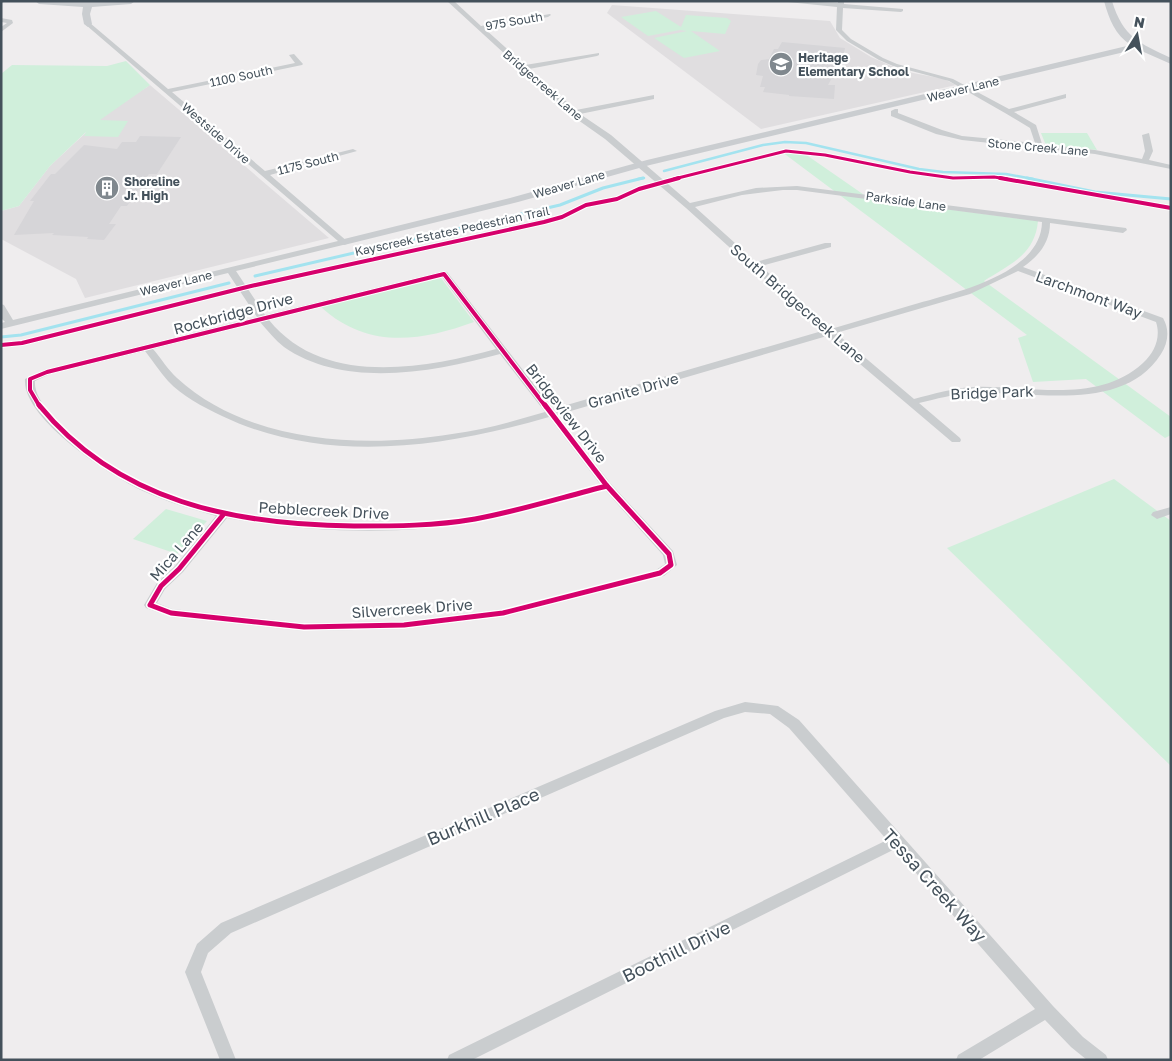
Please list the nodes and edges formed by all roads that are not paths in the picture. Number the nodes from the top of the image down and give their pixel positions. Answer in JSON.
{"nodes":[{"id":1,"x":40,"y":1,"type":"edge"},
{"id":2,"x":130,"y":1,"type":"edge"},
{"id":3,"x":450,"y":1,"type":"edge"},
{"id":4,"x":781,"y":1,"type":"edge"},
{"id":5,"x":1108,"y":1,"type":"edge"},
{"id":6,"x":840,"y":3,"type":"edge"},
{"id":7,"x":88,"y":5,"type":"junction"},
{"id":8,"x":901,"y":10,"type":"dead end"},
{"id":9,"x":548,"y":15,"type":"dead end"},
{"id":10,"x":1,"y":20,"type":"edge"},
{"id":11,"x":88,"y":24,"type":"joint"},
{"id":12,"x":479,"y":28,"type":"junction"},
{"id":13,"x":1,"y":30,"type":"edge"},
{"id":14,"x":1138,"y":46,"type":"junction"},
{"id":15,"x":597,"y":54,"type":"dead end"},
{"id":16,"x":292,"y":55,"type":"dead end"},
{"id":17,"x":1171,"y":61,"type":"edge"},
{"id":18,"x":522,"y":68,"type":"junction"},
{"id":19,"x":966,"y":88,"type":"junction"},
{"id":20,"x":168,"y":91,"type":"junction"},
{"id":21,"x":1063,"y":96,"type":"dead end"},
{"id":22,"x":651,"y":97,"type":"dead end"},
{"id":23,"x":891,"y":109,"type":"junction"},
{"id":24,"x":1008,"y":111,"type":"junction"},
{"id":25,"x":574,"y":113,"type":"junction"},
{"id":26,"x":1146,"y":135,"type":"dead end"},
{"id":27,"x":1039,"y":147,"type":"junction"},
{"id":28,"x":353,"y":152,"type":"dead end"},
{"id":29,"x":1144,"y":162,"type":"junction"},
{"id":30,"x":640,"y":164,"type":"junction"},
{"id":31,"x":1171,"y":168,"type":"edge"},
{"id":32,"x":263,"y":174,"type":"junction"},
{"id":33,"x":689,"y":206,"type":"junction"},
{"id":34,"x":1046,"y":220,"type":"junction"},
{"id":35,"x":1123,"y":230,"type":"dead end"},
{"id":36,"x":344,"y":242,"type":"junction"},
{"id":37,"x":828,"y":245,"type":"dead end"},
{"id":38,"x":755,"y":265,"type":"junction"},
{"id":39,"x":1017,"y":268,"type":"junction"},
{"id":40,"x":231,"y":270,"type":"junction"},
{"id":41,"x":444,"y":274,"type":"joint"},
{"id":42,"x":1,"y":307,"type":"edge"},
{"id":43,"x":262,"y":318,"type":"junction"},
{"id":44,"x":1160,"y":320,"type":"joint"},
{"id":45,"x":6,"y":324,"type":"edge"},
{"id":46,"x":830,"y":333,"type":"junction"},
{"id":47,"x":148,"y":348,"type":"junction"},
{"id":48,"x":502,"y":350,"type":"junction"},
{"id":49,"x":30,"y":379,"type":"joint"},
{"id":50,"x":913,"y":402,"type":"junction"},
{"id":51,"x":552,"y":413,"type":"junction"},
{"id":52,"x":956,"y":440,"type":"dead end"},
{"id":53,"x":607,"y":486,"type":"junction"},
{"id":54,"x":1171,"y":510,"type":"edge"},
{"id":55,"x":223,"y":515,"type":"junction"},
{"id":56,"x":1157,"y":515,"type":"dead end"},
{"id":57,"x":671,"y":565,"type":"joint"},
{"id":58,"x":150,"y":605,"type":"joint"},
{"id":59,"x":772,"y":709,"type":"joint"},
{"id":60,"x":896,"y":842,"type":"junction"},
{"id":61,"x":1048,"y":1011,"type":"junction"},
{"id":62,"x":228,"y":1060,"type":"edge"},
{"id":63,"x":455,"y":1060,"type":"edge"},
{"id":64,"x":964,"y":1060,"type":"edge"},
{"id":65,"x":1100,"y":1060,"type":"edge"}],
"edges":[{"from":1,"to":7,"type":"street"},
{"from":2,"to":7,"type":"street"},
{"from":3,"to":12,"type":"street","name":"Bridgecreek Lane"},
{"from":4,"to":6,"type":"street"},
{"from":5,"to":14,"type":"street"},
{"from":6,"to":8,"type":"street"},
{"from":6,"to":19,"type":"street"},
{"from":7,"to":11,"type":"street"},
{"from":9,"to":12,"type":"street","name":"975 South"},
{"from":10,"to":13,"type":"street"},
{"from":11,"to":20,"type":"street","name":"Westside Drive"},
{"from":12,"to":18,"type":"street","name":"Bridgecreek Lane"},
{"from":14,"to":17,"type":"street"},
{"from":14,"to":19,"type":"street","name":"Weaver Lane"},
{"from":15,"to":18,"type":"street"},
{"from":16,"to":20,"type":"street","name":"1100 South"},
{"from":18,"to":25,"type":"street","name":"Bridgecreek Lane"},
{"from":19,"to":23,"type":"street","name":"Weaver Lane"},
{"from":19,"to":24,"type":"street"},
{"from":20,"to":32,"type":"street","name":"Westside Drive"},
{"from":21,"to":24,"type":"street"},
{"from":22,"to":25,"type":"street"},
{"from":23,"to":27,"type":"street","name":"Stone Creek Lane"},
{"from":23,"to":30,"type":"street","name":"Weaver Lane"},
{"from":24,"to":27,"type":"street"},
{"from":25,"to":30,"type":"street","name":"Bridgecreek Lane"},
{"from":26,"to":29,"type":"street"},
{"from":27,"to":29,"type":"street","name":"Stone Creek Lane"},
{"from":28,"to":32,"type":"street","name":"1175 South"},
{"from":29,"to":31,"type":"street","name":"Stone Creek Lane"},
{"from":30,"to":33,"type":"street","name":"South Bridgecreek Lane"},
{"from":30,"to":36,"type":"street","name":"Weaver Lane"},
{"from":32,"to":36,"type":"street","name":"Westside Drive"},
{"from":33,"to":34,"type":"street","name":"Parkside Lane"},
{"from":33,"to":38,"type":"street","name":"South Bridgecreek Lane"},
{"from":34,"to":35,"type":"street","name":"Parkside Lane"},
{"from":34,"to":39,"type":"street","name":"Granite Drive"},
{"from":36,"to":40,"type":"street","name":"Weaver Lane"},
{"from":37,"to":38,"type":"street"},
{"from":38,"to":46,"type":"street","name":"South Bridgecreek Lane"},
{"from":39,"to":44,"type":"street","name":"Larchmont Way"},
{"from":39,"to":46,"type":"street","name":"Granite Drive"},
{"from":40,"to":43,"type":"street"},
{"from":40,"to":45,"type":"street","name":"Weaver Lane"},
{"from":41,"to":43,"type":"street","name":"Rockbridge Drive"},
{"from":41,"to":48,"type":"street","name":"Bridgeview Drive"},
{"from":42,"to":45,"type":"street"},
{"from":43,"to":47,"type":"street","name":"Rockbridge Drive"},
{"from":43,"to":48,"type":"street"},
{"from":44,"to":50,"type":"street","name":"Bridge Park"},
{"from":46,"to":50,"type":"street","name":"South Bridgecreek Lane"},
{"from":46,"to":51,"type":"street","name":"Granite Drive"},
{"from":47,"to":49,"type":"street","name":"Rockbridge Drive"},
{"from":47,"to":51,"type":"street","name":"Granite Drive"},
{"from":48,"to":51,"type":"street","name":"Bridgeview Drive"},
{"from":49,"to":55,"type":"street","name":"Pebblecreek Drive"},
{"from":50,"to":52,"type":"street","name":"South Bridgecreek Lane"},
{"from":51,"to":53,"type":"street","name":"Bridgeview Drive"},
{"from":53,"to":55,"type":"street","name":"Pebblecreek Drive"},
{"from":53,"to":57,"type":"street","name":"Bridgeview Drive"},
{"from":54,"to":56,"type":"street"},
{"from":55,"to":58,"type":"street","name":"Mica Lane"},
{"from":57,"to":58,"type":"street","name":"Silvercreek Drive"},
{"from":59,"to":60,"type":"street","name":"Tessa Creek Way"},
{"from":59,"to":62,"type":"street","name":"Burkhill Place"},
{"from":60,"to":61,"type":"street","name":"Tessa Creek Way"},
{"from":60,"to":63,"type":"street","name":"Boothill Drive"},
{"from":61,"to":64,"type":"street"},
{"from":61,"to":65,"type":"street","name":"Tessa Creek Way"}]}
